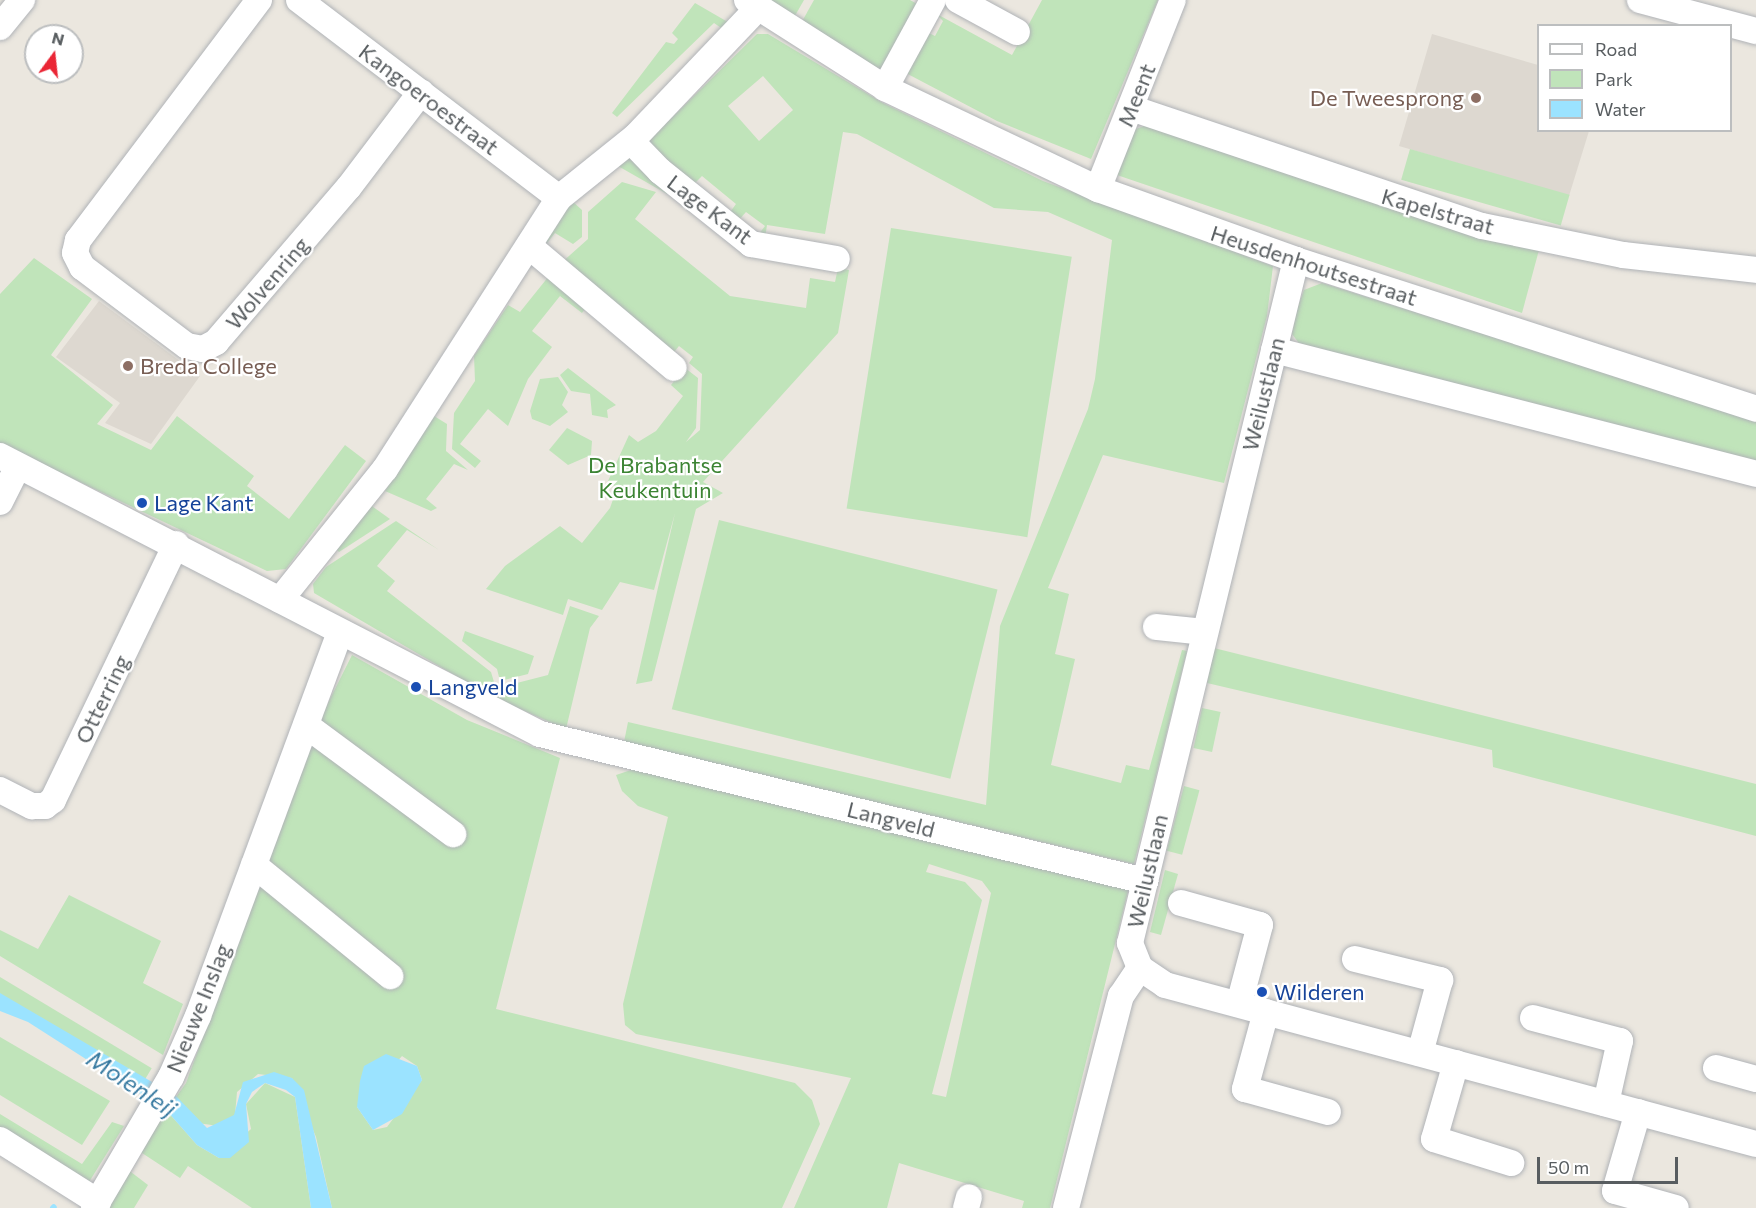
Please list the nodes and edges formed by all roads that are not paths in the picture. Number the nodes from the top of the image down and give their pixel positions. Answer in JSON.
{"nodes":[{"id":1,"x":22,"y":0,"type":"edge"},
{"id":2,"x":259,"y":0,"type":"edge"},
{"id":3,"x":299,"y":0,"type":"edge"},
{"id":4,"x":933,"y":0,"type":"edge"},
{"id":5,"x":958,"y":0,"type":"edge"},
{"id":6,"x":1173,"y":0,"type":"edge"},
{"id":7,"x":1640,"y":0,"type":"edge"},
{"id":8,"x":753,"y":4,"type":"edge"},
{"id":9,"x":1697,"y":7,"type":"edge"},
{"id":10,"x":0,"y":27,"type":"edge"},
{"id":11,"x":1756,"y":31,"type":"edge"},
{"id":12,"x":1017,"y":32,"type":"dead end"},
{"id":13,"x":885,"y":88,"type":"junction"},
{"id":14,"x":421,"y":92,"type":"junction"},
{"id":15,"x":1131,"y":108,"type":"junction"},
{"id":16,"x":631,"y":141,"type":"junction"},
{"id":17,"x":1098,"y":189,"type":"junction"},
{"id":18,"x":559,"y":198,"type":"junction"},
{"id":19,"x":529,"y":246,"type":"junction"},
{"id":20,"x":837,"y":259,"type":"dead end"},
{"id":21,"x":1296,"y":261,"type":"junction"},
{"id":22,"x":1756,"y":270,"type":"edge"},
{"id":23,"x":1274,"y":350,"type":"junction"},
{"id":24,"x":675,"y":368,"type":"dead end"},
{"id":25,"x":1756,"y":409,"type":"edge"},
{"id":26,"x":9,"y":461,"type":"edge"},
{"id":27,"x":1756,"y":474,"type":"edge"},
{"id":28,"x":0,"y":502,"type":"edge"},
{"id":29,"x":176,"y":544,"type":"junction"},
{"id":30,"x":280,"y":600,"type":"junction"},
{"id":31,"x":1156,"y":627,"type":"dead end"},
{"id":32,"x":340,"y":632,"type":"junction"},
{"id":33,"x":1204,"y":632,"type":"junction"},
{"id":34,"x":307,"y":726,"type":"junction"},
{"id":35,"x":0,"y":790,"type":"edge"},
{"id":36,"x":453,"y":834,"type":"dead end"},
{"id":37,"x":254,"y":865,"type":"junction"},
{"id":38,"x":1145,"y":881,"type":"junction"},
{"id":39,"x":1180,"y":903,"type":"dead end"},
{"id":40,"x":1355,"y":959,"type":"dead end"},
{"id":41,"x":1140,"y":968,"type":"junction"},
{"id":42,"x":390,"y":976,"type":"dead end"},
{"id":43,"x":1239,"y":1004,"type":"junction"},
{"id":44,"x":1266,"y":1012,"type":"junction"},
{"id":45,"x":1533,"y":1018,"type":"dead end"},
{"id":46,"x":1420,"y":1053,"type":"junction"},
{"id":47,"x":1456,"y":1063,"type":"junction"},
{"id":48,"x":1716,"y":1068,"type":"dead end"},
{"id":49,"x":1756,"y":1079,"type":"edge"},
{"id":50,"x":1606,"y":1103,"type":"junction"},
{"id":51,"x":1328,"y":1112,"type":"dead end"},
{"id":52,"x":1638,"y":1112,"type":"junction"},
{"id":53,"x":0,"y":1140,"type":"edge"},
{"id":54,"x":1756,"y":1144,"type":"edge"},
{"id":55,"x":1511,"y":1162,"type":"dead end"},
{"id":56,"x":96,"y":1205,"type":"edge"},
{"id":57,"x":1066,"y":1208,"type":"edge"},
{"id":58,"x":1676,"y":1208,"type":"edge"}],
"edges":[{"from":1,"to":10,"type":"street"},
{"from":2,"to":14,"type":"street","name":"Wolvenring"},
{"from":3,"to":14,"type":"street","name":"Kangoeroestraat"},
{"from":4,"to":13,"type":"street"},
{"from":5,"to":12,"type":"street"},
{"from":6,"to":15,"type":"street","name":"Meent"},
{"from":7,"to":9,"type":"street"},
{"from":8,"to":13,"type":"street","name":"Heusdenhoutsestraat"},
{"from":8,"to":16,"type":"street"},
{"from":9,"to":11,"type":"street"},
{"from":13,"to":17,"type":"street","name":"Heusdenhoutsestraat"},
{"from":14,"to":18,"type":"street","name":"Kangoeroestraat"},
{"from":15,"to":17,"type":"street","name":"Meent"},
{"from":15,"to":22,"type":"street","name":"Kapelstraat"},
{"from":16,"to":18,"type":"street"},
{"from":16,"to":20,"type":"street","name":"Lage Kant"},
{"from":17,"to":21,"type":"street","name":"Heusdenhoutsestraat"},
{"from":18,"to":19,"type":"street"},
{"from":19,"to":24,"type":"street"},
{"from":19,"to":30,"type":"street"},
{"from":21,"to":23,"type":"street","name":"Weilustlaan"},
{"from":21,"to":25,"type":"street","name":"Heusdenhoutsestraat"},
{"from":23,"to":27,"type":"street"},
{"from":23,"to":33,"type":"street","name":"Weilustlaan"},
{"from":26,"to":28,"type":"street"},
{"from":26,"to":29,"type":"street"},
{"from":29,"to":30,"type":"street"},
{"from":29,"to":35,"type":"street","name":"Otterring"},
{"from":30,"to":32,"type":"street"},
{"from":31,"to":33,"type":"street"},
{"from":32,"to":34,"type":"street","name":"Nieuwe Inslag"},
{"from":32,"to":38,"type":"street","name":"Langveld"},
{"from":33,"to":38,"type":"street","name":"Weilustlaan"},
{"from":34,"to":36,"type":"street"},
{"from":34,"to":37,"type":"street","name":"Nieuwe Inslag"},
{"from":37,"to":42,"type":"street"},
{"from":37,"to":56,"type":"street","name":"Nieuwe Inslag"},
{"from":38,"to":41,"type":"street","name":"Weilustlaan"},
{"from":39,"to":43,"type":"street"},
{"from":40,"to":46,"type":"street"},
{"from":41,"to":43,"type":"street"},
{"from":41,"to":57,"type":"street"},
{"from":43,"to":44,"type":"street"},
{"from":44,"to":46,"type":"street"},
{"from":44,"to":51,"type":"street"},
{"from":45,"to":50,"type":"street"},
{"from":46,"to":47,"type":"street"},
{"from":47,"to":50,"type":"street"},
{"from":47,"to":55,"type":"street"},
{"from":48,"to":49,"type":"street"},
{"from":50,"to":52,"type":"street"},
{"from":52,"to":54,"type":"street"},
{"from":52,"to":58,"type":"street"},
{"from":53,"to":56,"type":"street"}]}
